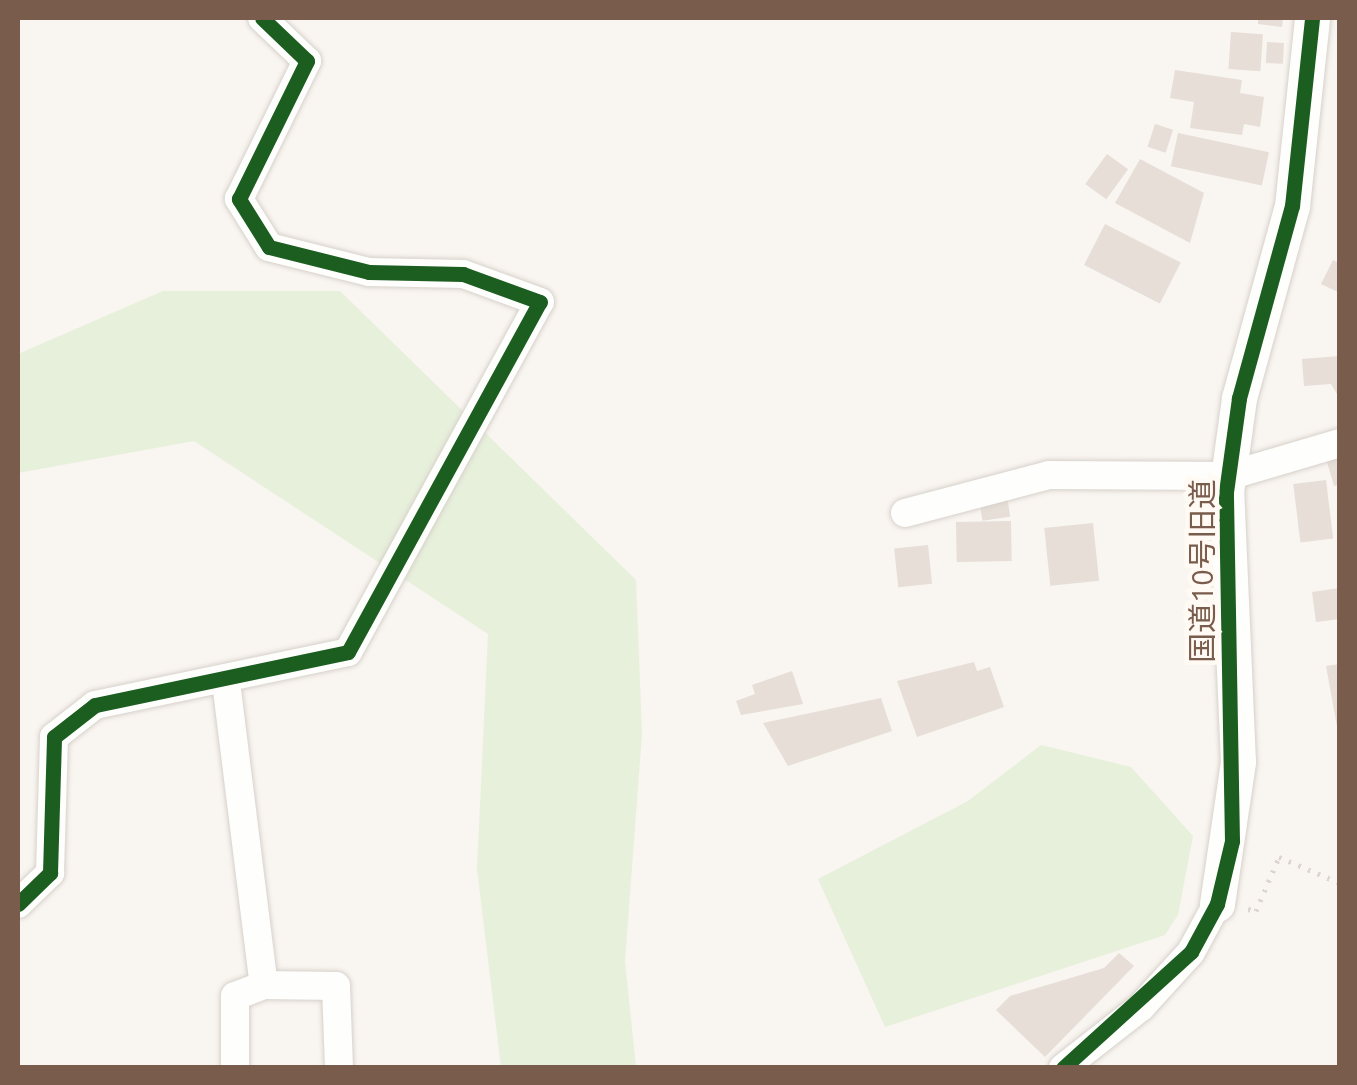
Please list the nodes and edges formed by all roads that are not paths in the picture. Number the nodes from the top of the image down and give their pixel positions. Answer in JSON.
{"nodes":[{"id":1,"x":262,"y":18,"type":"edge"},
{"id":2,"x":1312,"y":18,"type":"edge"},
{"id":3,"x":1340,"y":443,"type":"edge"},
{"id":4,"x":1228,"y":476,"type":"junction"},
{"id":5,"x":905,"y":513,"type":"dead end"},
{"id":6,"x":226,"y":682,"type":"junction"},
{"id":7,"x":18,"y":904,"type":"edge"},
{"id":8,"x":1217,"y":904,"type":"joint"},
{"id":9,"x":264,"y":985,"type":"junction"},
{"id":10,"x":235,"y":1068,"type":"edge"},
{"id":11,"x":339,"y":1068,"type":"edge"},
{"id":12,"x":1063,"y":1068,"type":"edge"}],
"edges":[{"from":1,"to":6,"type":"street"},
{"from":2,"to":4,"type":"street","name":"国道10号旧道"},
{"from":3,"to":4,"type":"street"},
{"from":4,"to":5,"type":"street"},
{"from":4,"to":8,"type":"street","name":"国道10号旧道"},
{"from":6,"to":7,"type":"street"},
{"from":6,"to":9,"type":"street"},
{"from":8,"to":12,"type":"street","name":"国道10号旧道"},
{"from":9,"to":10,"type":"street"},
{"from":9,"to":11,"type":"street"}]}
